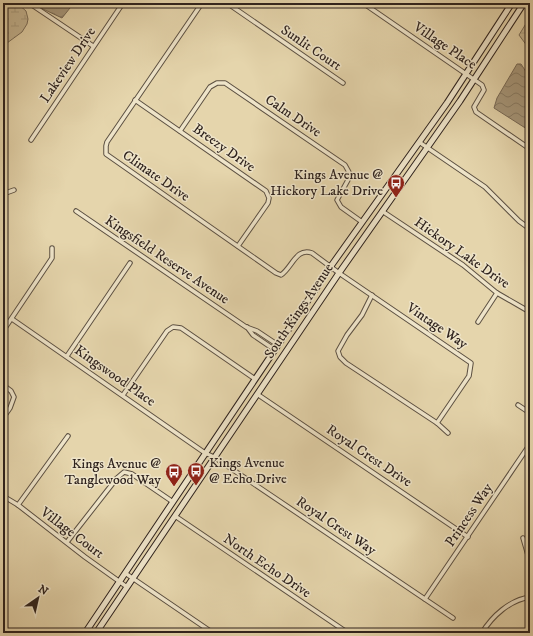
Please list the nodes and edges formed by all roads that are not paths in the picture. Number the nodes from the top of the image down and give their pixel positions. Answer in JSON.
{"nodes":[{"id":1,"x":29,"y":3,"type":"edge"},
{"id":2,"x":123,"y":3,"type":"edge"},
{"id":3,"x":202,"y":3,"type":"edge"},
{"id":4,"x":227,"y":3,"type":"edge"},
{"id":5,"x":363,"y":3,"type":"edge"},
{"id":6,"x":512,"y":3,"type":"edge"},
{"id":7,"x":524,"y":3,"type":"edge"},
{"id":8,"x":93,"y":46,"type":"junction"},
{"id":9,"x":466,"y":74,"type":"junction"},
{"id":10,"x":475,"y":80,"type":"junction"},
{"id":11,"x":344,"y":83,"type":"dead end"},
{"id":12,"x":136,"y":100,"type":"junction"},
{"id":13,"x":180,"y":131,"type":"junction"},
{"id":14,"x":31,"y":140,"type":"dead end"},
{"id":15,"x":419,"y":142,"type":"junction"},
{"id":16,"x":427,"y":147,"type":"junction"},
{"id":17,"x":530,"y":149,"type":"edge"},
{"id":18,"x":14,"y":190,"type":"dead end"},
{"id":19,"x":3,"y":194,"type":"edge"},
{"id":20,"x":76,"y":211,"type":"dead end"},
{"id":21,"x":382,"y":211,"type":"junction"},
{"id":22,"x":362,"y":222,"type":"junction"},
{"id":23,"x":530,"y":228,"type":"edge"},
{"id":24,"x":238,"y":246,"type":"junction"},
{"id":25,"x":52,"y":248,"type":"dead end"},
{"id":26,"x":130,"y":263,"type":"dead end"},
{"id":27,"x":331,"y":266,"type":"junction"},
{"id":28,"x":339,"y":273,"type":"junction"},
{"id":29,"x":497,"y":293,"type":"junction"},
{"id":30,"x":372,"y":295,"type":"junction"},
{"id":31,"x":530,"y":312,"type":"edge"},
{"id":32,"x":12,"y":319,"type":"junction"},
{"id":33,"x":478,"y":322,"type":"dead end"},
{"id":34,"x":246,"y":326,"type":"junction"},
{"id":35,"x":3,"y":331,"type":"edge"},
{"id":36,"x":278,"y":345,"type":"junction"},
{"id":37,"x":275,"y":350,"type":"junction"},
{"id":38,"x":67,"y":356,"type":"junction"},
{"id":39,"x":255,"y":380,"type":"junction"},
{"id":40,"x":3,"y":385,"type":"edge"},
{"id":41,"x":257,"y":394,"type":"junction"},
{"id":42,"x":123,"y":395,"type":"junction"},
{"id":43,"x":518,"y":405,"type":"dead end"},
{"id":44,"x":530,"y":413,"type":"edge"},
{"id":45,"x":3,"y":418,"type":"edge"},
{"id":46,"x":437,"y":423,"type":"junction"},
{"id":47,"x":448,"y":433,"type":"dead end"},
{"id":48,"x":68,"y":436,"type":"dead end"},
{"id":49,"x":530,"y":444,"type":"edge"},
{"id":50,"x":205,"y":453,"type":"junction"},
{"id":51,"x":214,"y":458,"type":"junction"},
{"id":52,"x":3,"y":496,"type":"edge"},
{"id":53,"x":173,"y":502,"type":"junction"},
{"id":54,"x":18,"y":505,"type":"junction"},
{"id":55,"x":175,"y":516,"type":"junction"},
{"id":56,"x":468,"y":537,"type":"junction"},
{"id":57,"x":523,"y":538,"type":"dead end"},
{"id":58,"x":67,"y":542,"type":"junction"},
{"id":59,"x":530,"y":562,"type":"edge"},
{"id":60,"x":125,"y":573,"type":"junction"},
{"id":61,"x":133,"y":578,"type":"junction"},
{"id":62,"x":119,"y":582,"type":"junction"},
{"id":63,"x":127,"y":587,"type":"junction"},
{"id":64,"x":530,"y":597,"type":"edge"},
{"id":65,"x":425,"y":599,"type":"junction"},
{"id":66,"x":453,"y":618,"type":"dead end"},
{"id":67,"x":85,"y":633,"type":"edge"},
{"id":68,"x":96,"y":633,"type":"edge"},
{"id":69,"x":213,"y":633,"type":"edge"},
{"id":70,"x":348,"y":633,"type":"edge"},
{"id":71,"x":482,"y":633,"type":"edge"}],
"edges":[{"from":1,"to":8,"type":"street"},
{"from":2,"to":8,"type":"street","name":"Lakeview Drive"},
{"from":3,"to":12,"type":"street","name":"Climate Drive"},
{"from":4,"to":11,"type":"street","name":"Sunlit Court"},
{"from":5,"to":9,"type":"street","name":"Village Place"},
{"from":6,"to":9,"type":"main road","name":"South Kings Avenue"},
{"from":7,"to":10,"type":"main road","name":"South Kings Avenue"},
{"from":8,"to":14,"type":"street","name":"Lakeview Drive"},
{"from":9,"to":10,"type":"street","name":"Village Place"},
{"from":9,"to":15,"type":"main road","name":"South Kings Avenue"},
{"from":10,"to":16,"type":"main road","name":"South Kings Avenue"},
{"from":10,"to":17,"type":"street"},
{"from":12,"to":13,"type":"street","name":"Breezy Drive"},
{"from":12,"to":24,"type":"street","name":"Climate Drive"},
{"from":13,"to":22,"type":"street","name":"Calm Drive"},
{"from":13,"to":24,"type":"street","name":"Breezy Drive"},
{"from":15,"to":16,"type":"street"},
{"from":15,"to":22,"type":"main road","name":"South Kings Avenue"},
{"from":16,"to":21,"type":"main road","name":"South Kings Avenue"},
{"from":16,"to":23,"type":"street"},
{"from":18,"to":19,"type":"street"},
{"from":20,"to":34,"type":"street","name":"Kingsfield Reserve Avenue"},
{"from":21,"to":28,"type":"main road","name":"South Kings Avenue"},
{"from":21,"to":29,"type":"street","name":"Hickory Lake Drive"},
{"from":22,"to":27,"type":"main road","name":"South Kings Avenue"},
{"from":24,"to":27,"type":"street","name":"Climate Drive"},
{"from":25,"to":32,"type":"street"},
{"from":26,"to":38,"type":"street"},
{"from":27,"to":28,"type":"street","name":"Climate Drive"},
{"from":27,"to":36,"type":"main road","name":"South Kings Avenue"},
{"from":28,"to":30,"type":"street","name":"Vintage Way"},
{"from":28,"to":41,"type":"main road","name":"South Kings Avenue"},
{"from":29,"to":31,"type":"street","name":"Hickory Lake Drive"},
{"from":29,"to":33,"type":"street"},
{"from":30,"to":46,"type":"street"},
{"from":30,"to":46,"type":"street","name":"Vintage Way"},
{"from":32,"to":35,"type":"street"},
{"from":32,"to":38,"type":"street","name":"Kingswood Place"},
{"from":34,"to":36,"type":"street","name":"Kingsfield Reserve Avenue"},
{"from":34,"to":37,"type":"street","name":"Kingsfield Reserve Avenue"},
{"from":36,"to":37,"type":"main road","name":"South Kings Avenue"},
{"from":37,"to":39,"type":"main road","name":"South Kings Avenue"},
{"from":38,"to":42,"type":"street","name":"Kingswood Place"},
{"from":39,"to":42,"type":"street"},
{"from":39,"to":50,"type":"main road","name":"South Kings Avenue"},
{"from":40,"to":45,"type":"street"},
{"from":41,"to":51,"type":"main road","name":"South Kings Avenue"},
{"from":41,"to":56,"type":"street","name":"Royal Crest Drive"},
{"from":42,"to":50,"type":"street","name":"Kingswood Place"},
{"from":43,"to":44,"type":"street"},
{"from":46,"to":47,"type":"street"},
{"from":48,"to":54,"type":"street"},
{"from":49,"to":56,"type":"street","name":"Princess Way"},
{"from":50,"to":51,"type":"street","name":"Royal Crest Way"},
{"from":50,"to":53,"type":"main road","name":"South Kings Avenue"},
{"from":51,"to":55,"type":"main road","name":"South Kings Avenue"},
{"from":51,"to":65,"type":"street","name":"Royal Crest Way"},
{"from":52,"to":54,"type":"street","name":"Village Court"},
{"from":53,"to":58,"type":"street"},
{"from":53,"to":60,"type":"main road","name":"South Kings Avenue"},
{"from":54,"to":58,"type":"street","name":"Village Court"},
{"from":55,"to":61,"type":"main road","name":"South Kings Avenue"},
{"from":55,"to":70,"type":"street","name":"North Echo Drive"},
{"from":56,"to":65,"type":"street","name":"Princess Way"},
{"from":57,"to":59,"type":"street"},
{"from":58,"to":62,"type":"street","name":"Village Court"},
{"from":60,"to":61,"type":"street"},
{"from":60,"to":62,"type":"main road","name":"South Kings Avenue"},
{"from":61,"to":63,"type":"main road","name":"South Kings Avenue"},
{"from":61,"to":69,"type":"street"},
{"from":62,"to":63,"type":"street","name":"Village Court"},
{"from":62,"to":67,"type":"main road","name":"South Kings Avenue"},
{"from":63,"to":68,"type":"main road","name":"South Kings Avenue"},
{"from":64,"to":71,"type":"street"},
{"from":65,"to":66,"type":"street","name":"Royal Crest Way"}]}
